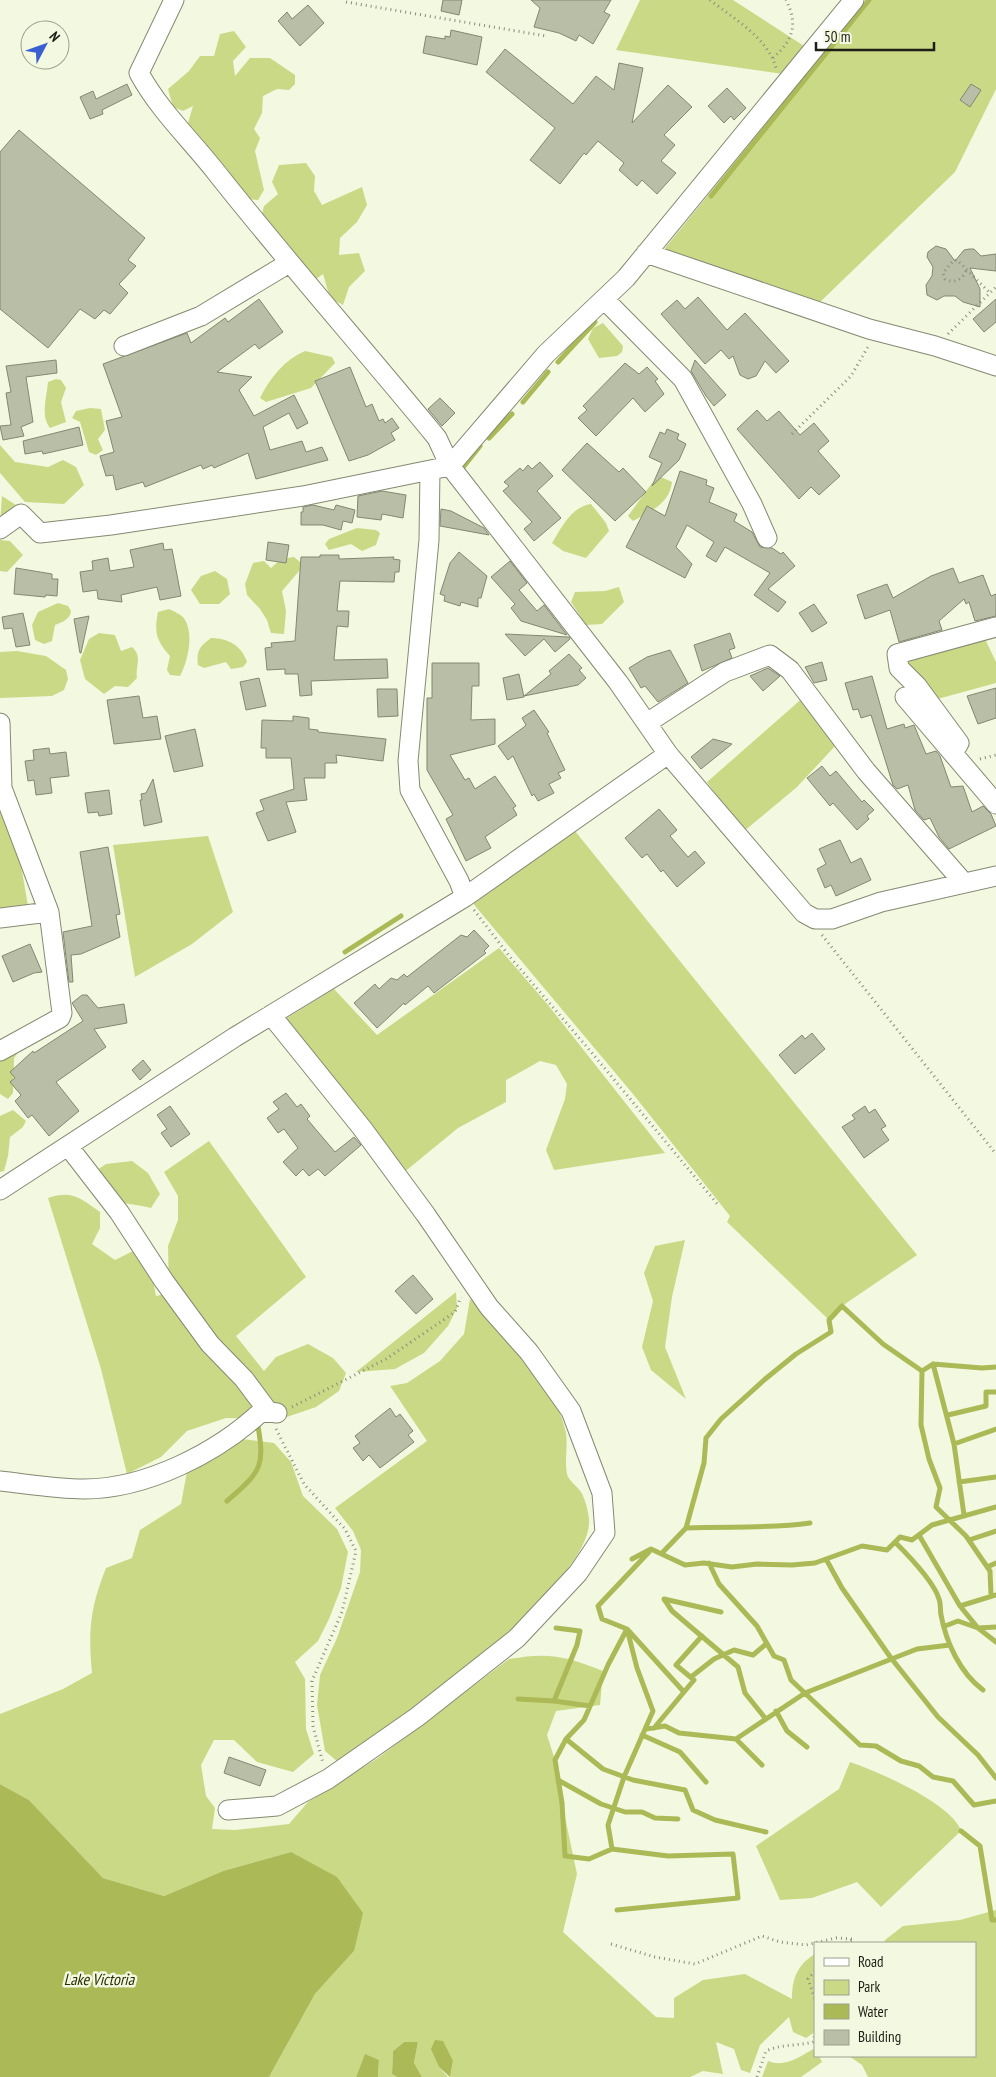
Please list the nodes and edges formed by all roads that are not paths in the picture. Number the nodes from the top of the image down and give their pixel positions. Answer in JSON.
{"nodes":[{"id":1,"x":174,"y":0,"type":"edge"},
{"id":2,"x":854,"y":0,"type":"edge"},
{"id":3,"x":646,"y":253,"type":"junction"},
{"id":4,"x":288,"y":263,"type":"junction"},
{"id":5,"x":604,"y":299,"type":"junction"},
{"id":6,"x":124,"y":346,"type":"dead end"},
{"id":7,"x":996,"y":366,"type":"edge"},
{"id":8,"x":450,"y":466,"type":"junction"},
{"id":9,"x":430,"y":470,"type":"junction"},
{"id":10,"x":0,"y":529,"type":"edge"},
{"id":11,"x":768,"y":538,"type":"dead end"},
{"id":12,"x":996,"y":628,"type":"edge"},
{"id":13,"x":905,"y":697,"type":"dead end"},
{"id":14,"x":0,"y":723,"type":"edge"},
{"id":15,"x":647,"y":723,"type":"junction"},
{"id":16,"x":953,"y":753,"type":"junction"},
{"id":17,"x":668,"y":754,"type":"junction"},
{"id":18,"x":996,"y":804,"type":"edge"},
{"id":19,"x":996,"y":876,"type":"edge"},
{"id":20,"x":964,"y":884,"type":"junction"},
{"id":21,"x":465,"y":897,"type":"junction"},
{"id":22,"x":49,"y":912,"type":"junction"},
{"id":23,"x":0,"y":918,"type":"edge"},
{"id":24,"x":271,"y":1016,"type":"junction"},
{"id":25,"x":0,"y":1051,"type":"edge"},
{"id":26,"x":68,"y":1146,"type":"junction"},
{"id":27,"x":0,"y":1190,"type":"edge"},
{"id":28,"x":0,"y":1481,"type":"edge"},
{"id":29,"x":228,"y":1810,"type":"dead end"}],
"edges":[{"from":1,"to":4,"type":"street"},
{"from":2,"to":3,"type":"street"},
{"from":3,"to":5,"type":"street"},
{"from":3,"to":7,"type":"street"},
{"from":4,"to":6,"type":"street"},
{"from":4,"to":8,"type":"street"},
{"from":5,"to":8,"type":"street"},
{"from":5,"to":11,"type":"street"},
{"from":8,"to":9,"type":"street"},
{"from":8,"to":15,"type":"street"},
{"from":9,"to":10,"type":"street"},
{"from":9,"to":21,"type":"street"},
{"from":12,"to":16,"type":"street"},
{"from":13,"to":16,"type":"street"},
{"from":14,"to":22,"type":"street"},
{"from":15,"to":17,"type":"street"},
{"from":15,"to":20,"type":"street"},
{"from":16,"to":18,"type":"street"},
{"from":17,"to":20,"type":"street"},
{"from":17,"to":21,"type":"street"},
{"from":19,"to":20,"type":"street"},
{"from":21,"to":24,"type":"street"},
{"from":22,"to":23,"type":"street"},
{"from":22,"to":25,"type":"street"},
{"from":24,"to":26,"type":"street"},
{"from":24,"to":29,"type":"street"},
{"from":26,"to":27,"type":"street"},
{"from":26,"to":28,"type":"street"}]}
